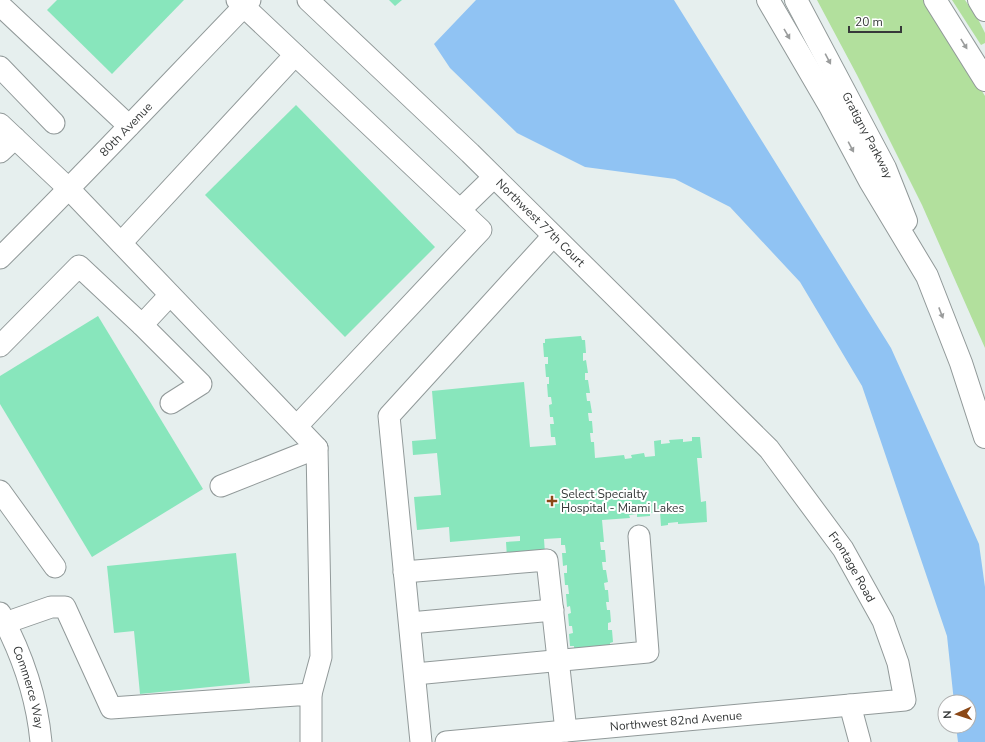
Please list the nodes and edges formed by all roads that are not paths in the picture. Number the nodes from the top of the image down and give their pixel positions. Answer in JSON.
{"nodes":[{"id":1,"x":308,"y":0,"type":"edge"},
{"id":2,"x":768,"y":0,"type":"edge"},
{"id":3,"x":796,"y":0,"type":"edge"},
{"id":4,"x":935,"y":0,"type":"edge"},
{"id":5,"x":979,"y":0,"type":"edge"},
{"id":6,"x":244,"y":2,"type":"edge"},
{"id":7,"x":4,"y":5,"type":"edge"},
{"id":8,"x":985,"y":10,"type":"edge"},
{"id":9,"x":295,"y":55,"type":"junction"},
{"id":10,"x":0,"y":67,"type":"edge"},
{"id":11,"x":985,"y":80,"type":"edge"},
{"id":12,"x":54,"y":123,"type":"dead end"},
{"id":13,"x":129,"y":126,"type":"junction"},
{"id":14,"x":7,"y":131,"type":"edge"},
{"id":15,"x":0,"y":152,"type":"edge"},
{"id":16,"x":494,"y":178,"type":"junction"},
{"id":17,"x":69,"y":189,"type":"junction"},
{"id":18,"x":460,"y":210,"type":"junction"},
{"id":19,"x":553,"y":236,"type":"junction"},
{"id":20,"x":121,"y":243,"type":"junction"},
{"id":21,"x":0,"y":258,"type":"edge"},
{"id":22,"x":927,"y":276,"type":"junction"},
{"id":23,"x":170,"y":295,"type":"junction"},
{"id":24,"x":142,"y":325,"type":"junction"},
{"id":25,"x":0,"y":346,"type":"edge"},
{"id":26,"x":172,"y":403,"type":"dead end"},
{"id":27,"x":296,"y":426,"type":"junction"},
{"id":28,"x":985,"y":437,"type":"edge"},
{"id":29,"x":317,"y":448,"type":"junction"},
{"id":30,"x":769,"y":449,"type":"joint"},
{"id":31,"x":221,"y":486,"type":"dead end"},
{"id":32,"x":0,"y":491,"type":"edge"},
{"id":33,"x":640,"y":536,"type":"dead end"},
{"id":34,"x":55,"y":567,"type":"dead end"},
{"id":35,"x":404,"y":572,"type":"junction"},
{"id":36,"x":553,"y":610,"type":"junction"},
{"id":37,"x":3,"y":618,"type":"edge"},
{"id":38,"x":410,"y":623,"type":"junction"},
{"id":39,"x":558,"y":660,"type":"junction"},
{"id":40,"x":415,"y":674,"type":"junction"},
{"id":41,"x":311,"y":694,"type":"junction"},
{"id":42,"x":905,"y":700,"type":"joint"},
{"id":43,"x":850,"y":705,"type":"junction"},
{"id":44,"x":566,"y":731,"type":"junction"},
{"id":45,"x":649,"y":733,"type":"edge"},
{"id":46,"x":476,"y":741,"type":"edge"},
{"id":47,"x":41,"y":742,"type":"edge"},
{"id":48,"x":311,"y":742,"type":"edge"},
{"id":49,"x":421,"y":742,"type":"edge"},
{"id":50,"x":446,"y":742,"type":"edge"},
{"id":51,"x":860,"y":742,"type":"edge"}],
"edges":[{"from":1,"to":16,"type":"street","name":"Northwest 77th Court"},
{"from":2,"to":22,"type":"highway","one_way":true},
{"from":3,"to":22,"type":"highway","name":"Gratigny Parkway","one_way":true},
{"from":4,"to":11,"type":"highway","one_way":true},
{"from":5,"to":8,"type":"highway"},
{"from":6,"to":9,"type":"street"},
{"from":6,"to":13,"type":"street","name":"80th Avenue"},
{"from":7,"to":13,"type":"street"},
{"from":9,"to":18,"type":"street"},
{"from":9,"to":20,"type":"street"},
{"from":10,"to":12,"type":"street"},
{"from":13,"to":17,"type":"street","name":"80th Avenue"},
{"from":14,"to":15,"type":"street"},
{"from":14,"to":17,"type":"street"},
{"from":16,"to":18,"type":"street"},
{"from":16,"to":19,"type":"street","name":"Northwest 77th Court"},
{"from":17,"to":20,"type":"street"},
{"from":17,"to":21,"type":"street","name":"80th Avenue"},
{"from":18,"to":27,"type":"street"},
{"from":19,"to":30,"type":"street","name":"Northwest 77th Court"},
{"from":19,"to":35,"type":"street"},
{"from":20,"to":23,"type":"street"},
{"from":22,"to":28,"type":"highway","one_way":true},
{"from":23,"to":24,"type":"street"},
{"from":23,"to":27,"type":"street"},
{"from":24,"to":25,"type":"street"},
{"from":24,"to":26,"type":"street"},
{"from":27,"to":29,"type":"street"},
{"from":29,"to":31,"type":"street"},
{"from":29,"to":41,"type":"street"},
{"from":30,"to":42,"type":"street","name":"Frontage Road"},
{"from":32,"to":34,"type":"street"},
{"from":33,"to":39,"type":"street"},
{"from":35,"to":36,"type":"street"},
{"from":35,"to":38,"type":"street"},
{"from":36,"to":38,"type":"street"},
{"from":36,"to":39,"type":"street"},
{"from":37,"to":41,"type":"street"},
{"from":37,"to":47,"type":"street","name":"Commerce Way"},
{"from":38,"to":40,"type":"street"},
{"from":39,"to":40,"type":"street"},
{"from":39,"to":44,"type":"street"},
{"from":40,"to":49,"type":"street"},
{"from":41,"to":48,"type":"street"},
{"from":42,"to":43,"type":"street","name":"Northwest 82nd Avenue"},
{"from":43,"to":45,"type":"street","name":"Northwest 82nd Avenue"},
{"from":43,"to":51,"type":"street"},
{"from":44,"to":45,"type":"street","name":"Northwest 82nd Avenue"},
{"from":44,"to":46,"type":"street","name":"Northwest 82nd Avenue"},
{"from":46,"to":50,"type":"street","name":"Northwest 82nd Avenue"}]}
